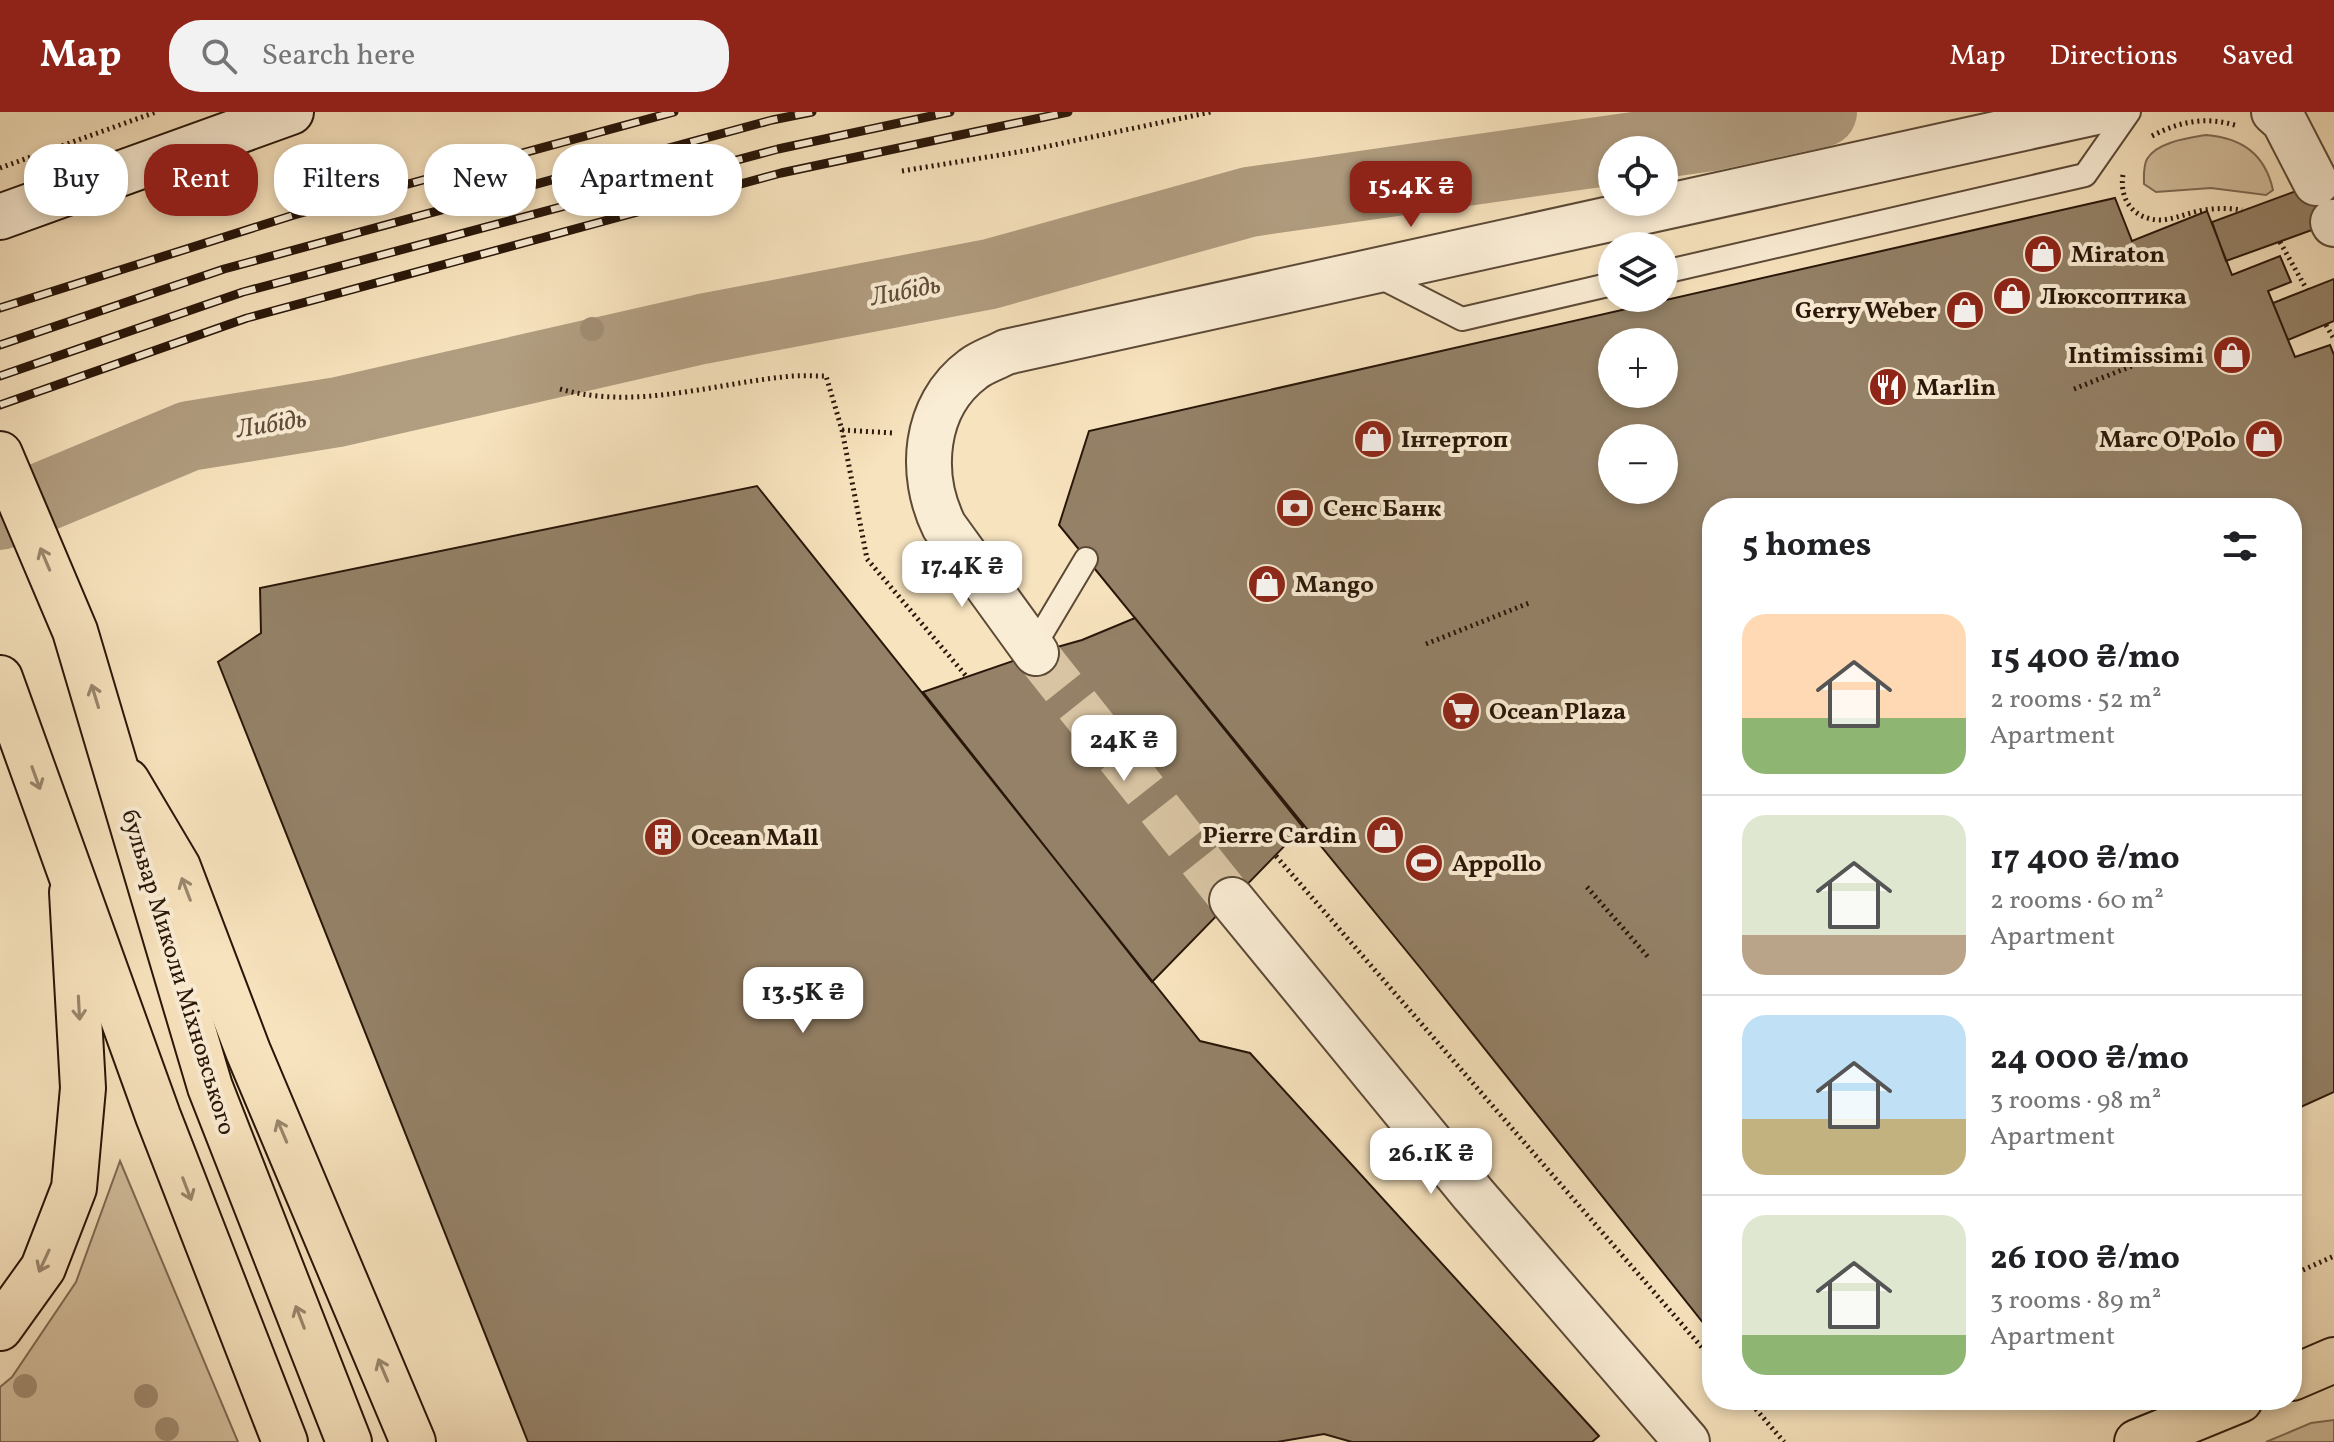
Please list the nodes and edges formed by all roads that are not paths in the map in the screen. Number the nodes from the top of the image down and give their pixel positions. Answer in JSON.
{"nodes":[{"id":1,"x":291,"y":112,"type":"edge"},
{"id":2,"x":2096,"y":112,"type":"edge"},
{"id":3,"x":2129,"y":112,"type":"edge"},
{"id":4,"x":2274,"y":112,"type":"edge"},
{"id":5,"x":2328,"y":210,"type":"edge"},
{"id":6,"x":0,"y":217,"type":"edge"},
{"id":7,"x":1678,"y":269,"type":"edge"},
{"id":8,"x":1371,"y":272,"type":"junction"},
{"id":9,"x":1598,"y":287,"type":"edge"},
{"id":10,"x":0,"y":454,"type":"edge"},
{"id":11,"x":1086,"y":559,"type":"dead end"},
{"id":12,"x":1034,"y":650,"type":"joint"},
{"id":13,"x":0,"y":678,"type":"edge"},
{"id":14,"x":115,"y":760,"type":"junction"},
{"id":15,"x":71,"y":874,"type":"junction"},
{"id":16,"x":1232,"y":900,"type":"tunnel mouth"},
{"id":17,"x":0,"y":1328,"type":"edge"},
{"id":18,"x":2334,"y":1360,"type":"edge"},
{"id":19,"x":2302,"y":1374,"type":"edge"},
{"id":20,"x":2334,"y":1393,"type":"edge"},
{"id":21,"x":2302,"y":1395,"type":"edge"},
{"id":22,"x":2215,"y":1410,"type":"edge"},
{"id":23,"x":285,"y":1442,"type":"edge"},
{"id":24,"x":349,"y":1442,"type":"edge"},
{"id":25,"x":413,"y":1442,"type":"edge"},
{"id":26,"x":1687,"y":1442,"type":"edge"},
{"id":27,"x":2137,"y":1442,"type":"edge"}],
"edges":[{"from":1,"to":6,"type":"street"},
{"from":2,"to":8,"type":"street"},
{"from":3,"to":7,"type":"lane"},
{"from":4,"to":5,"type":"street"},
{"from":8,"to":9,"type":"lane"},
{"from":8,"to":12,"type":"street"},
{"from":14,"to":10,"type":"main road","name":"бульвар Миколи Міхновського","one_way":true},
{"from":11,"to":12,"type":"lane"},
{"from":13,"to":15,"type":"main road","one_way":true},
{"from":24,"to":14,"type":"main road","name":"бульвар Миколи Міхновського","one_way":true},
{"from":25,"to":14,"type":"main road","one_way":true},
{"from":15,"to":17,"type":"main road","one_way":true},
{"from":15,"to":23,"type":"main road","one_way":true},
{"from":16,"to":26,"type":"street"},
{"from":18,"to":19,"type":"main road"},
{"from":20,"to":21,"type":"main road"},
{"from":22,"to":27,"type":"main road"}]}
